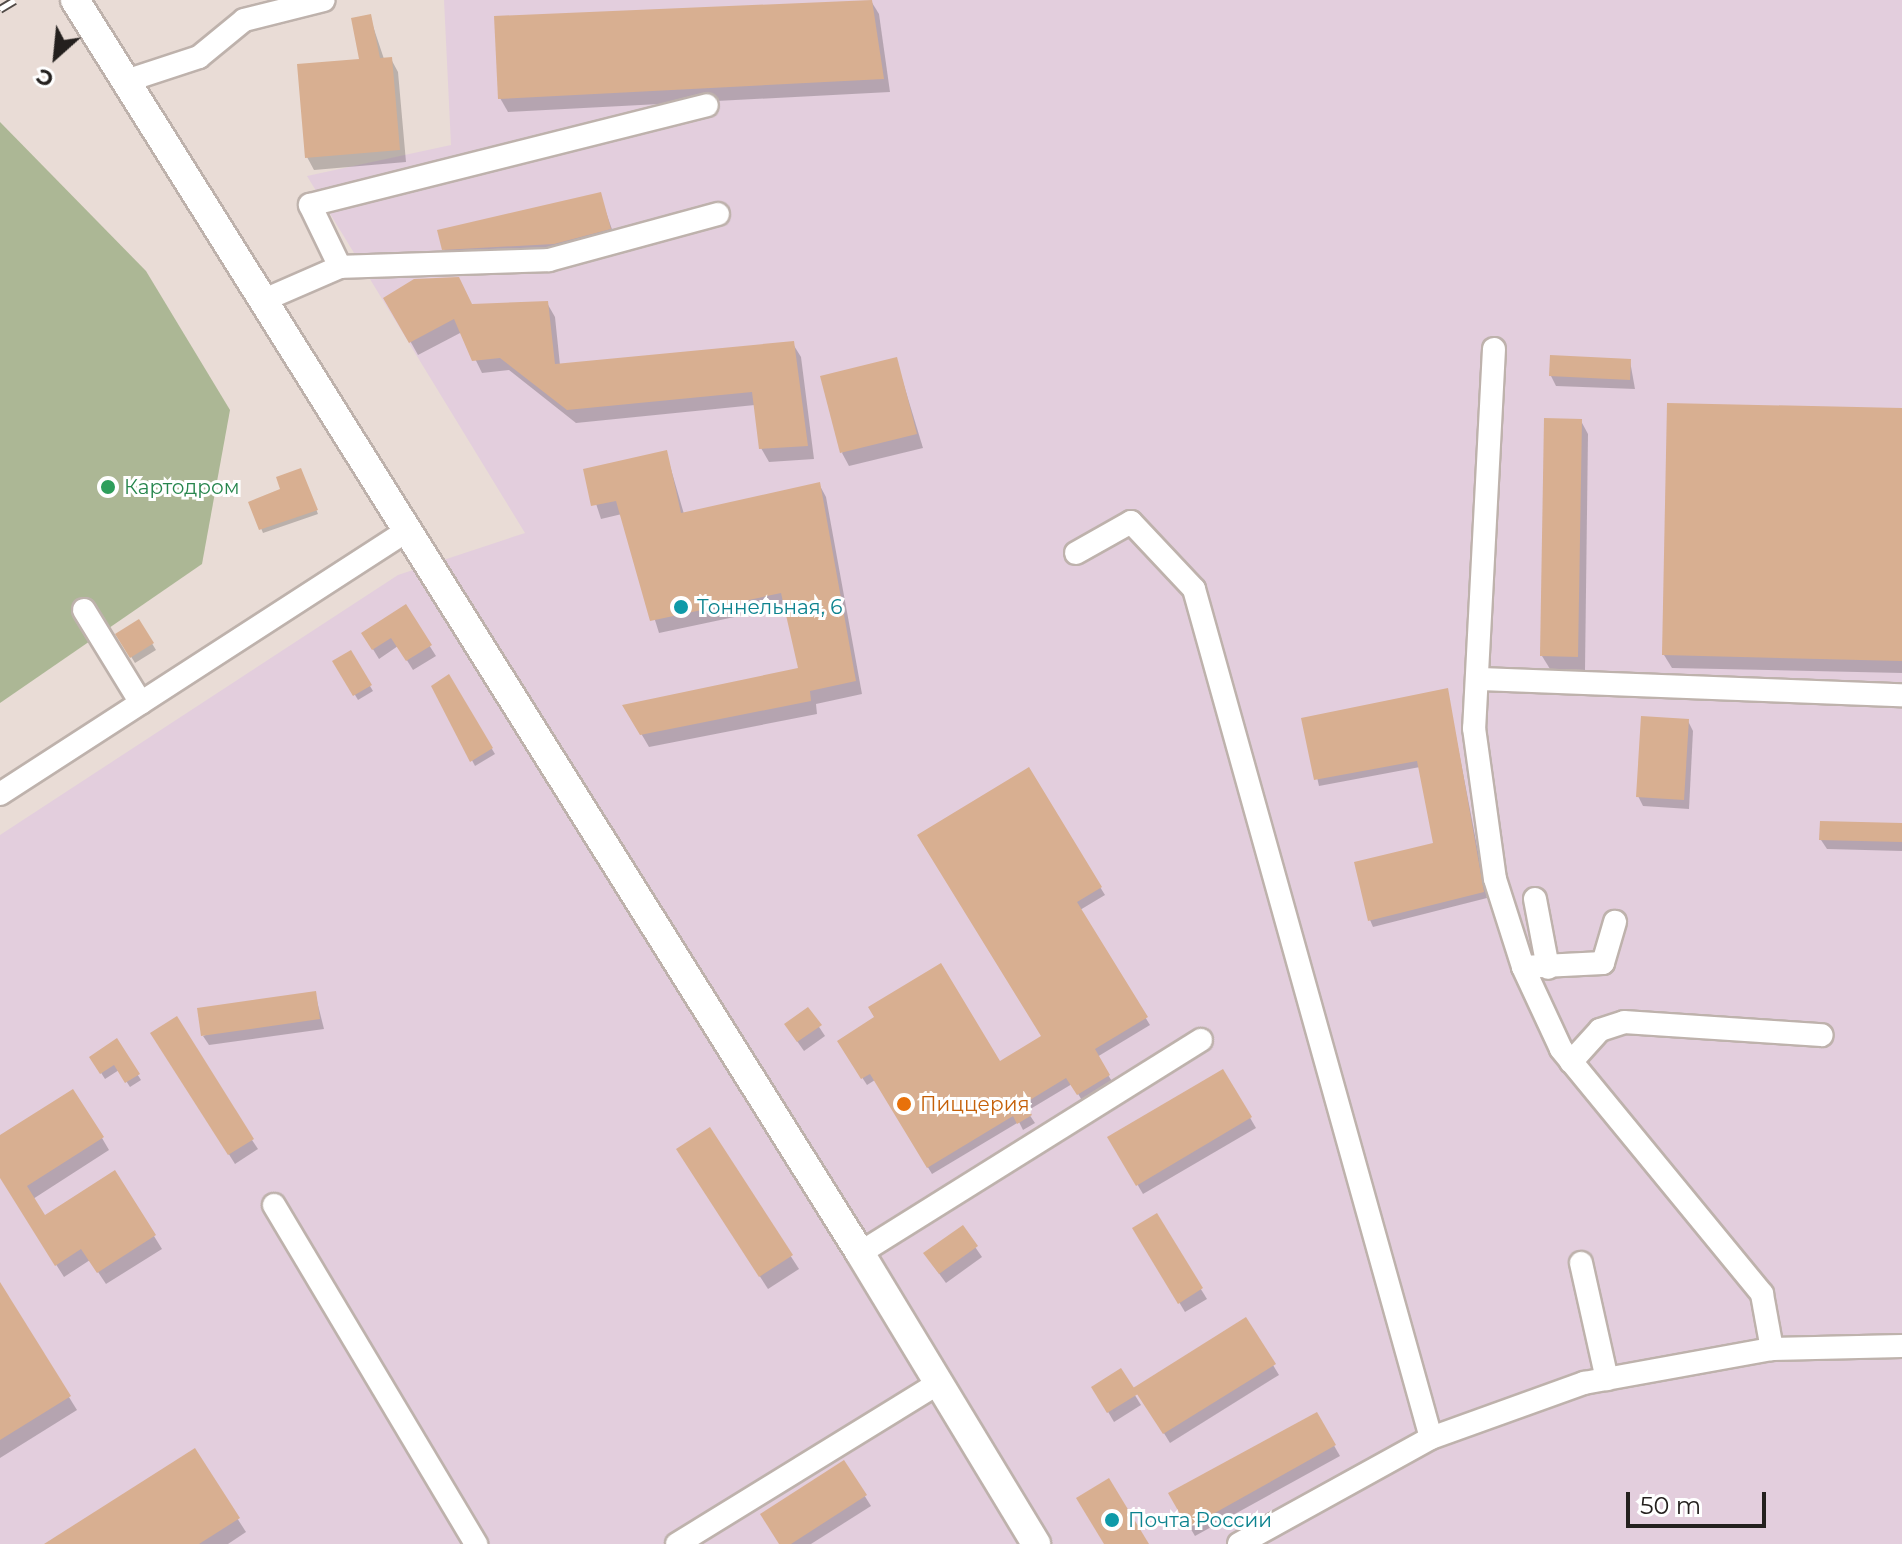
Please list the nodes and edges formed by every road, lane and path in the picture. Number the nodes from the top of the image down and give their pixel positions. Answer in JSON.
{"nodes":[{"id":1,"x":75,"y":0,"type":"edge"},
{"id":2,"x":324,"y":0,"type":"edge"},
{"id":3,"x":126,"y":81,"type":"junction"},
{"id":4,"x":707,"y":105,"type":"dead end"},
{"id":5,"x":718,"y":214,"type":"dead end"},
{"id":6,"x":340,"y":267,"type":"junction"},
{"id":7,"x":264,"y":300,"type":"junction"},
{"id":8,"x":1494,"y":349,"type":"dead end"},
{"id":9,"x":407,"y":531,"type":"junction"},
{"id":10,"x":1076,"y":553,"type":"dead end"},
{"id":11,"x":84,"y":610,"type":"dead end"},
{"id":12,"x":1479,"y":679,"type":"junction"},
{"id":13,"x":1902,"y":695,"type":"edge"},
{"id":14,"x":141,"y":703,"type":"junction"},
{"id":15,"x":0,"y":794,"type":"edge"},
{"id":16,"x":1535,"y":899,"type":"dead end"},
{"id":17,"x":1615,"y":922,"type":"dead end"},
{"id":18,"x":1523,"y":967,"type":"junction"},
{"id":19,"x":1548,"y":968,"type":"junction"},
{"id":20,"x":1822,"y":1035,"type":"dead end"},
{"id":21,"x":1201,"y":1040,"type":"dead end"},
{"id":22,"x":1571,"y":1062,"type":"junction"},
{"id":23,"x":274,"y":1205,"type":"dead end"},
{"id":24,"x":860,"y":1253,"type":"junction"},
{"id":25,"x":1581,"y":1263,"type":"dead end"},
{"id":26,"x":1902,"y":1346,"type":"edge"},
{"id":27,"x":1772,"y":1349,"type":"junction"},
{"id":28,"x":1607,"y":1379,"type":"junction"},
{"id":29,"x":937,"y":1384,"type":"junction"},
{"id":30,"x":1431,"y":1438,"type":"junction"},
{"id":31,"x":476,"y":1544,"type":"edge"},
{"id":32,"x":677,"y":1544,"type":"edge"},
{"id":33,"x":1036,"y":1544,"type":"edge"},
{"id":34,"x":1239,"y":1544,"type":"edge"}],
"edges":[{"from":1,"to":3,"type":"main road"},
{"from":2,"to":3,"type":"street"},
{"from":3,"to":7,"type":"main road"},
{"from":4,"to":6,"type":"street"},
{"from":5,"to":6,"type":"street"},
{"from":6,"to":7,"type":"street"},
{"from":7,"to":9,"type":"main road"},
{"from":8,"to":12,"type":"street"},
{"from":9,"to":14,"type":"street"},
{"from":9,"to":24,"type":"main road"},
{"from":10,"to":30,"type":"street"},
{"from":11,"to":14,"type":"street"},
{"from":12,"to":13,"type":"street"},
{"from":12,"to":18,"type":"street"},
{"from":14,"to":15,"type":"street"},
{"from":16,"to":19,"type":"street"},
{"from":17,"to":19,"type":"street"},
{"from":18,"to":19,"type":"street"},
{"from":18,"to":22,"type":"street"},
{"from":20,"to":22,"type":"street"},
{"from":21,"to":24,"type":"street"},
{"from":22,"to":27,"type":"street"},
{"from":23,"to":31,"type":"street"},
{"from":24,"to":29,"type":"main road"},
{"from":25,"to":28,"type":"street"},
{"from":26,"to":27,"type":"street"},
{"from":27,"to":28,"type":"street"},
{"from":28,"to":30,"type":"street"},
{"from":29,"to":32,"type":"street"},
{"from":29,"to":33,"type":"main road"},
{"from":30,"to":34,"type":"street"}]}
